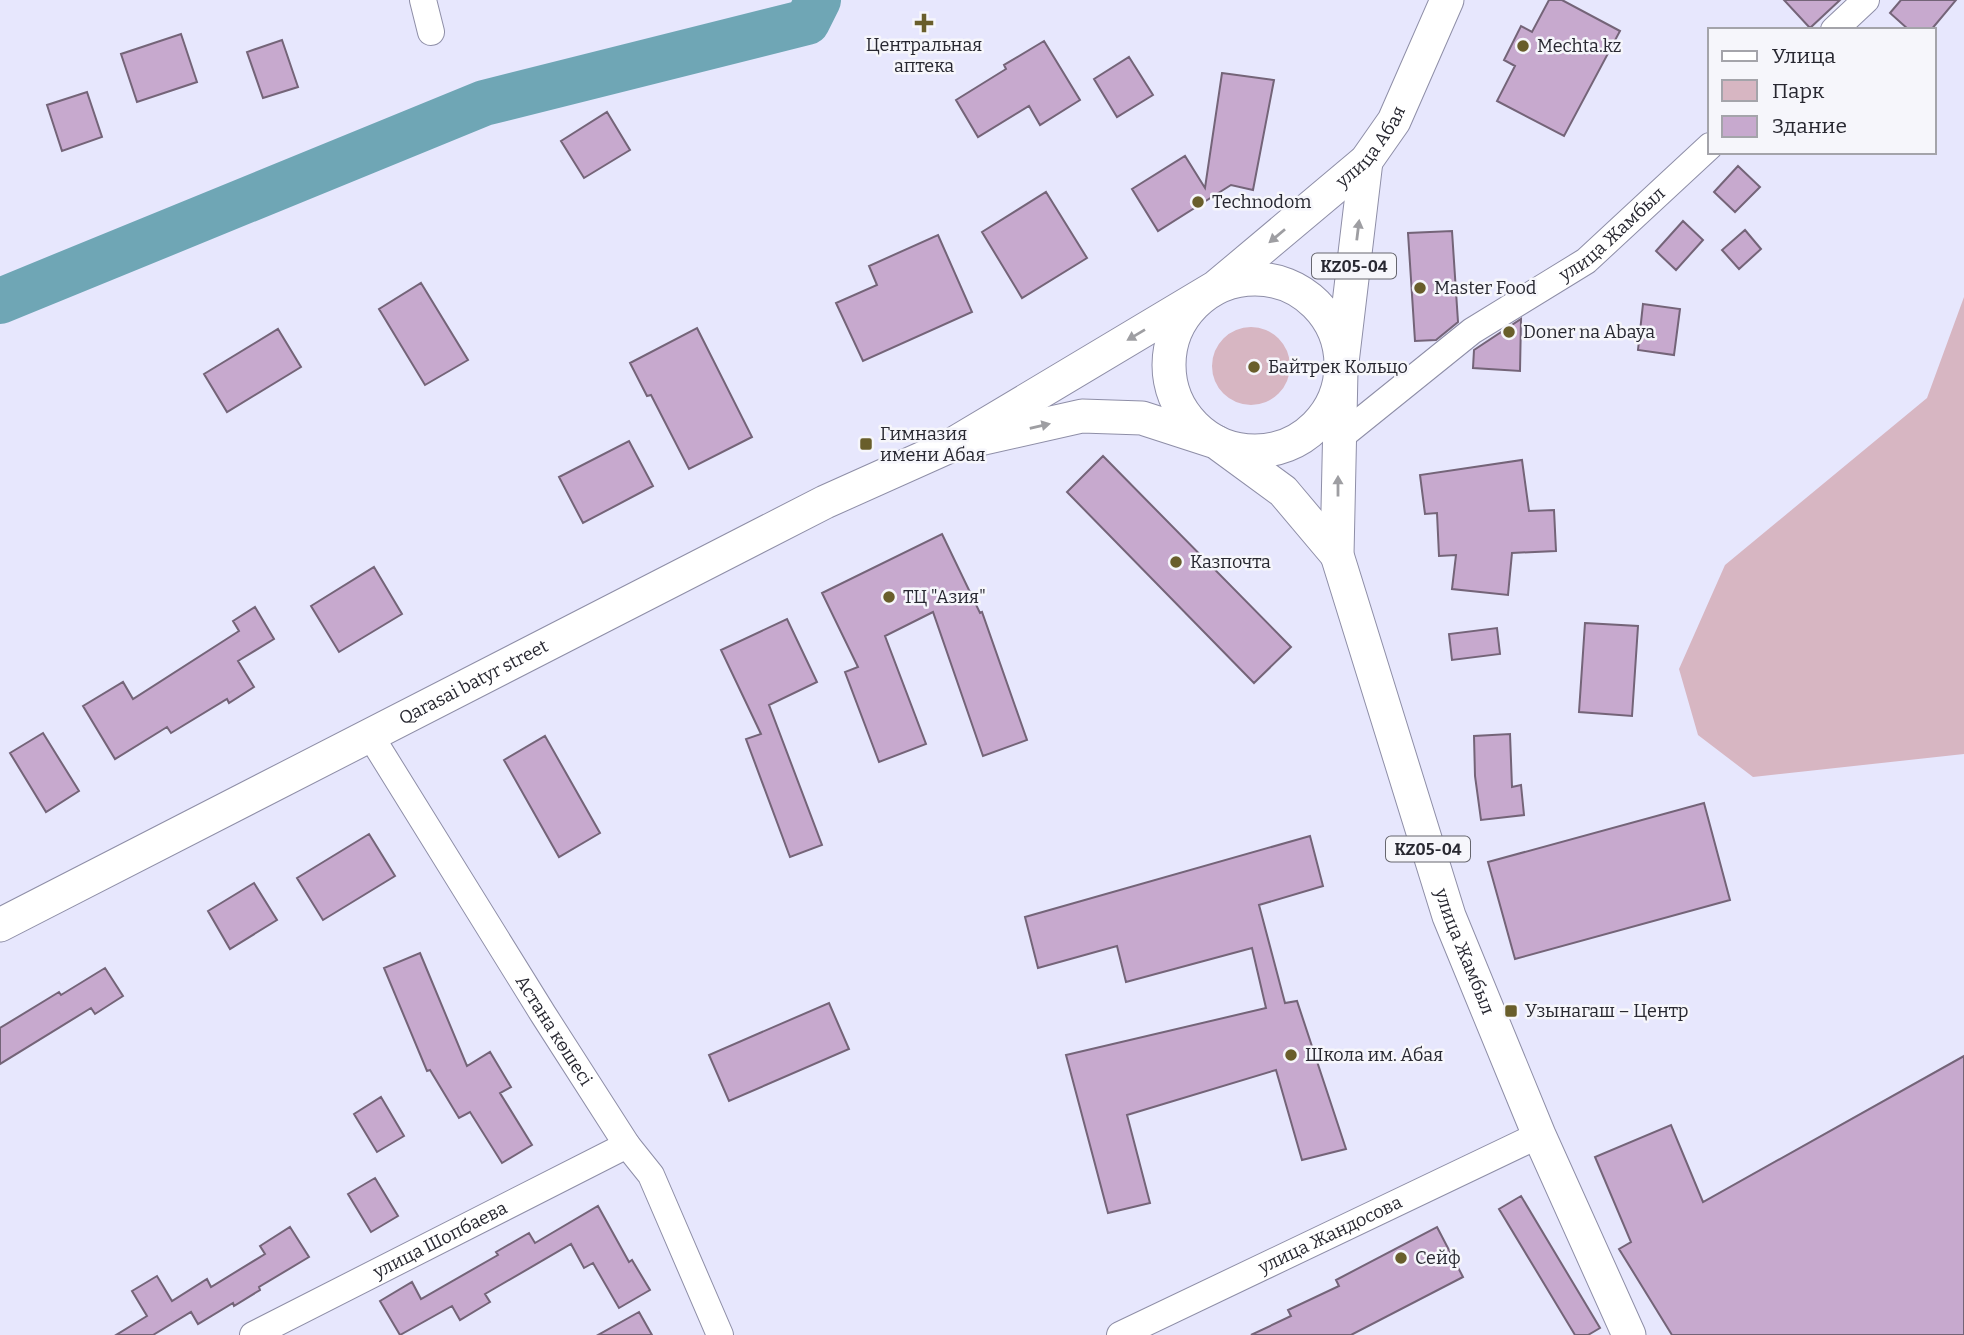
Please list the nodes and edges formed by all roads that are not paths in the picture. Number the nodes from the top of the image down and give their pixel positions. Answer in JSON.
{"nodes":[{"id":1,"x":423,"y":0,"type":"edge"},
{"id":2,"x":1447,"y":0,"type":"edge"},
{"id":3,"x":1866,"y":0,"type":"edge"},
{"id":4,"x":1836,"y":28,"type":"edge"},
{"id":5,"x":431,"y":32,"type":"dead end"},
{"id":6,"x":1708,"y":148,"type":"edge"},
{"id":7,"x":1366,"y":161,"type":"junction"},
{"id":8,"x":1216,"y":288,"type":"junction"},
{"id":9,"x":1341,"y":371,"type":"junction"},
{"id":10,"x":1338,"y":439,"type":"junction"},
{"id":11,"x":1216,"y":442,"type":"junction"},
{"id":12,"x":950,"y":446,"type":"junction"},
{"id":13,"x":1337,"y":555,"type":"junction"},
{"id":14,"x":370,"y":736,"type":"junction"},
{"id":15,"x":0,"y":925,"type":"edge"},
{"id":16,"x":1539,"y":1135,"type":"junction"},
{"id":17,"x":627,"y":1145,"type":"junction"},
{"id":18,"x":253,"y":1335,"type":"edge"},
{"id":19,"x":720,"y":1335,"type":"edge"},
{"id":20,"x":1120,"y":1335,"type":"edge"},
{"id":21,"x":1629,"y":1335,"type":"edge"}],
"edges":[{"from":1,"to":5,"type":"street"},
{"from":2,"to":7,"type":"main road","name":"улица Абая","number":"KZ05-04"},
{"from":3,"to":4,"type":"street"},
{"from":6,"to":10,"type":"street","name":"улица Жамбыл"},
{"from":7,"to":8,"type":"main road","name":"улица Абая","number":"KZ05-04","one_way":true},
{"from":9,"to":7,"type":"main road","name":"улица Жамбыл","number":"KZ05-04","one_way":true},
{"from":8,"to":9,"type":"main road","number":"KZ05-04"},
{"from":8,"to":11,"type":"main road","number":"KZ05-04"},
{"from":8,"to":12,"type":"main road","one_way":true},
{"from":9,"to":10,"type":"main road","name":"улица Жамбыл","number":"KZ05-04"},
{"from":9,"to":11,"type":"main road","number":"KZ05-04"},
{"from":13,"to":10,"type":"main road","name":"улица Жамбыл","number":"KZ05-04","one_way":true},
{"from":12,"to":11,"type":"main road","one_way":true},
{"from":11,"to":13,"type":"main road","name":"улица Жамбыл","number":"KZ05-04"},
{"from":12,"to":14,"type":"main road","name":"Qarasai batyr street"},
{"from":13,"to":16,"type":"main road","name":"улица Жамбыл","number":"KZ05-04"},
{"from":14,"to":15,"type":"main road","name":"Qarasai batyr street"},
{"from":14,"to":17,"type":"street","name":"Астана көшесі"},
{"from":16,"to":20,"type":"street","name":"улица Жандосова"},
{"from":16,"to":21,"type":"main road","name":"улица Жамбыл","number":"KZ05-04"},
{"from":17,"to":18,"type":"street","name":"улица Шопбаева"},
{"from":17,"to":19,"type":"street","name":"Астана көшесі"}]}
